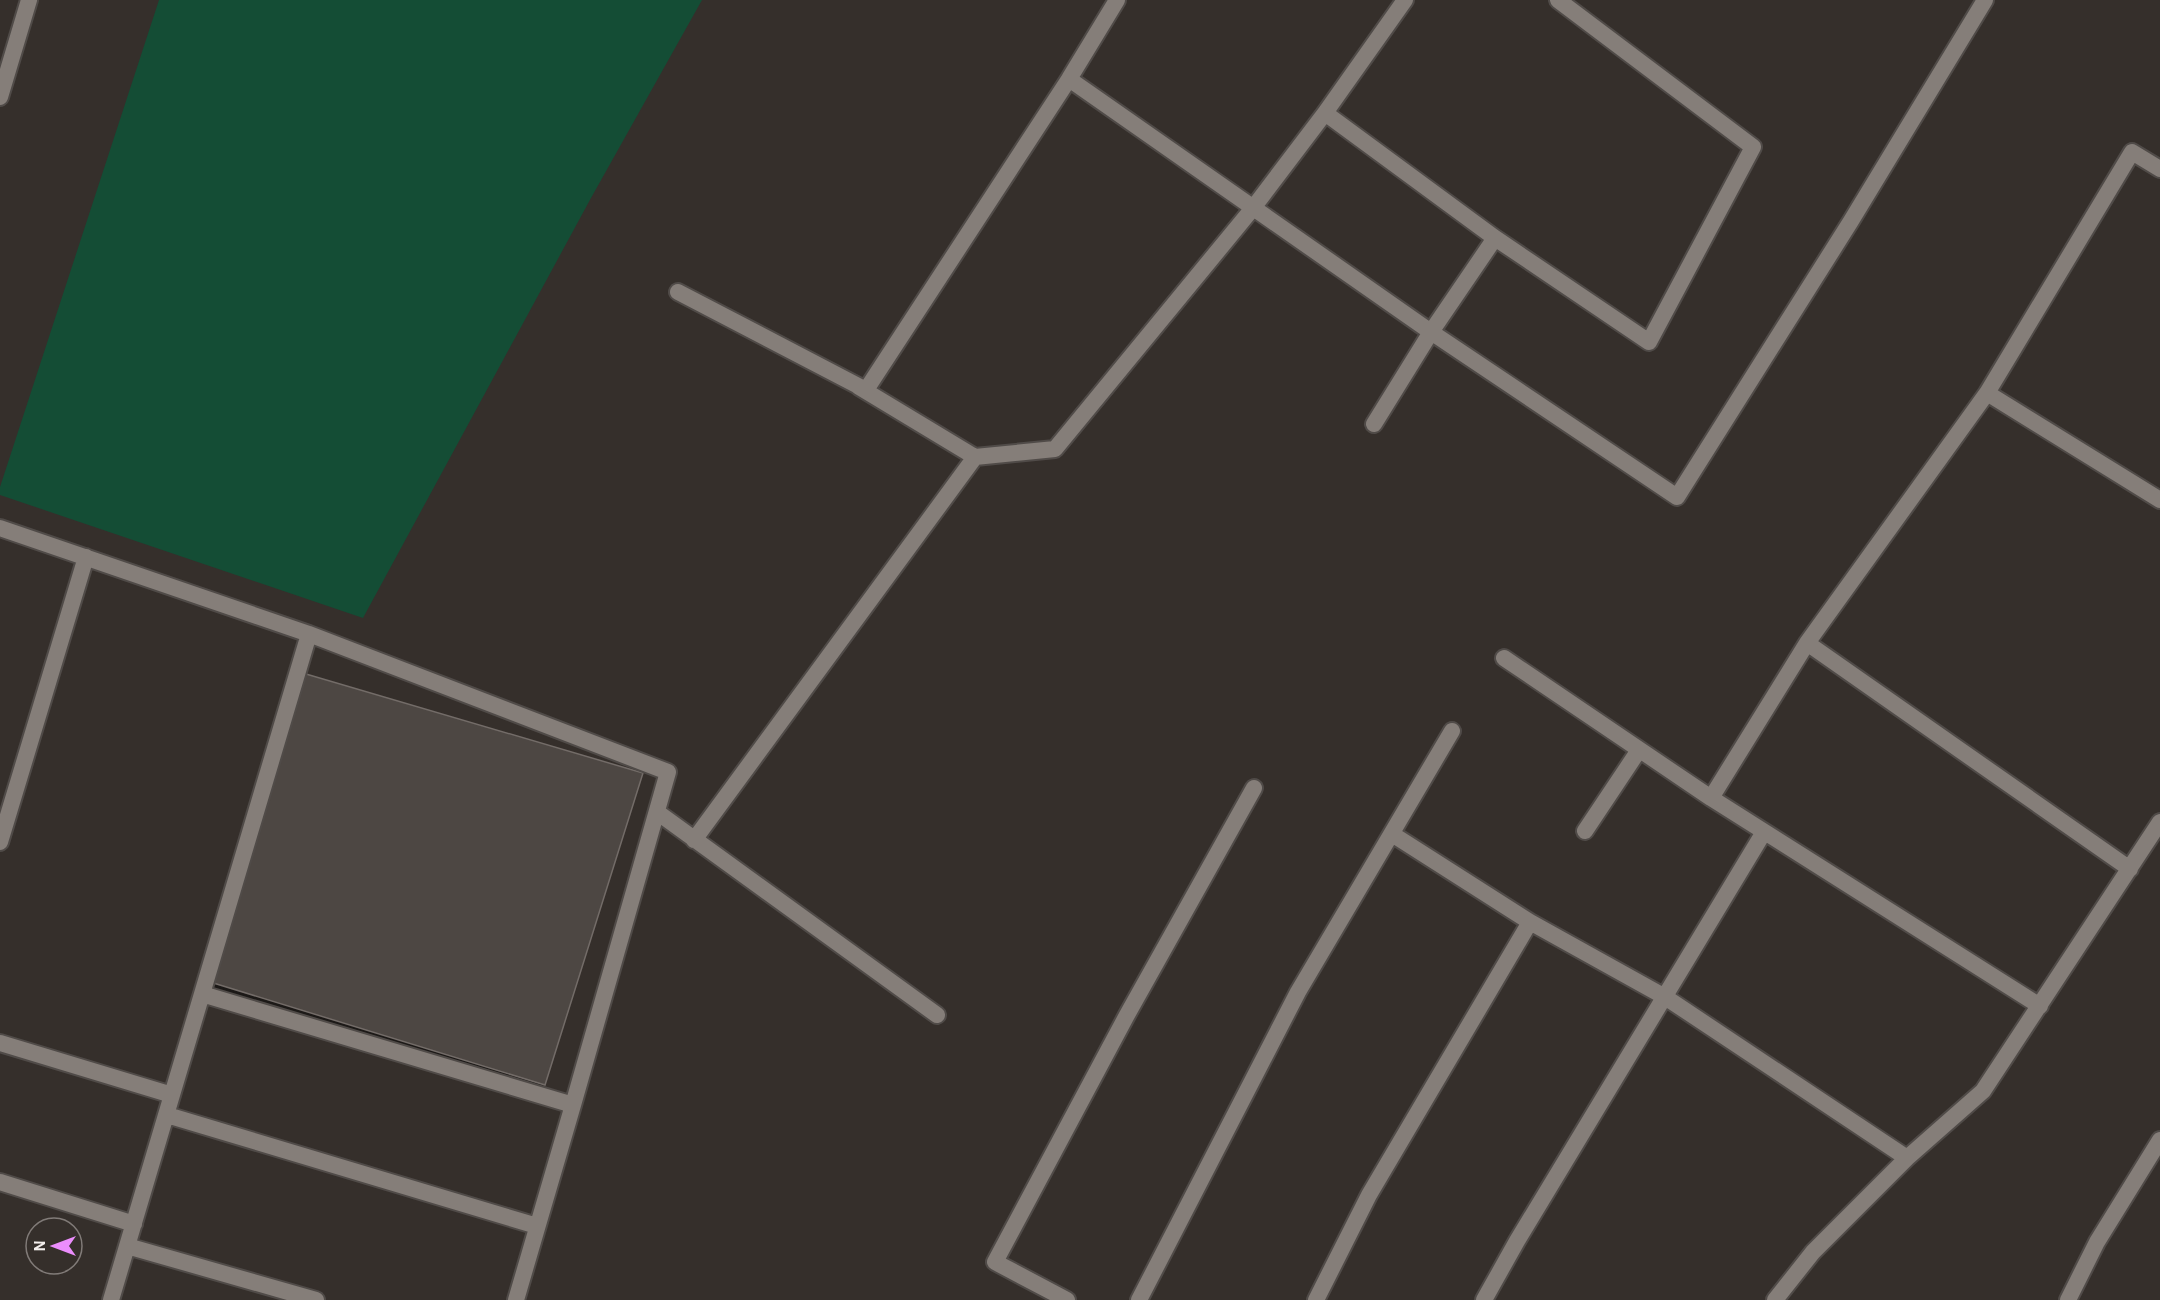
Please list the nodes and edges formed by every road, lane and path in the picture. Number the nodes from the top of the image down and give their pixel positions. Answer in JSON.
{"nodes":[{"id":1,"x":29,"y":0,"type":"edge"},
{"id":2,"x":1117,"y":0,"type":"edge"},
{"id":3,"x":1405,"y":0,"type":"edge"},
{"id":4,"x":1558,"y":0,"type":"edge"},
{"id":5,"x":1985,"y":0,"type":"edge"},
{"id":6,"x":1069,"y":80,"type":"junction"},
{"id":7,"x":0,"y":97,"type":"edge"},
{"id":8,"x":1325,"y":113,"type":"junction"},
{"id":9,"x":2160,"y":169,"type":"edge"},
{"id":10,"x":1253,"y":208,"type":"junction"},
{"id":11,"x":1495,"y":238,"type":"junction"},
{"id":12,"x":678,"y":292,"type":"dead end"},
{"id":13,"x":1431,"y":332,"type":"junction"},
{"id":14,"x":859,"y":387,"type":"junction"},
{"id":15,"x":1987,"y":393,"type":"junction"},
{"id":16,"x":1374,"y":424,"type":"dead end"},
{"id":17,"x":975,"y":457,"type":"junction"},
{"id":18,"x":2160,"y":500,"type":"edge"},
{"id":19,"x":0,"y":528,"type":"edge"},
{"id":20,"x":86,"y":556,"type":"junction"},
{"id":21,"x":309,"y":634,"type":"junction"},
{"id":22,"x":1807,"y":643,"type":"junction"},
{"id":23,"x":1504,"y":658,"type":"dead end"},
{"id":24,"x":1452,"y":731,"type":"dead end"},
{"id":25,"x":1639,"y":750,"type":"junction"},
{"id":26,"x":1254,"y":788,"type":"dead end"},
{"id":27,"x":1711,"y":798,"type":"junction"},
{"id":28,"x":657,"y":812,"type":"junction"},
{"id":29,"x":2160,"y":822,"type":"edge"},
{"id":30,"x":1585,"y":831,"type":"dead end"},
{"id":31,"x":1764,"y":832,"type":"junction"},
{"id":32,"x":1392,"y":834,"type":"junction"},
{"id":33,"x":694,"y":840,"type":"junction"},
{"id":34,"x":0,"y":842,"type":"edge"},
{"id":35,"x":2130,"y":869,"type":"junction"},
{"id":36,"x":1530,"y":922,"type":"junction"},
{"id":37,"x":202,"y":994,"type":"junction"},
{"id":38,"x":1665,"y":998,"type":"junction"},
{"id":39,"x":2040,"y":1006,"type":"junction"},
{"id":40,"x":937,"y":1015,"type":"dead end"},
{"id":41,"x":0,"y":1043,"type":"edge"},
{"id":42,"x":172,"y":1095,"type":"junction"},
{"id":43,"x":573,"y":1105,"type":"junction"},
{"id":44,"x":167,"y":1115,"type":"junction"},
{"id":45,"x":2160,"y":1140,"type":"edge"},
{"id":46,"x":1907,"y":1158,"type":"junction"},
{"id":47,"x":0,"y":1182,"type":"edge"},
{"id":48,"x":135,"y":1224,"type":"junction"},
{"id":49,"x":537,"y":1226,"type":"junction"},
{"id":50,"x":127,"y":1246,"type":"junction"},
{"id":51,"x":111,"y":1300,"type":"edge"},
{"id":52,"x":316,"y":1300,"type":"edge"},
{"id":53,"x":516,"y":1300,"type":"edge"},
{"id":54,"x":1067,"y":1300,"type":"edge"},
{"id":55,"x":1139,"y":1300,"type":"edge"},
{"id":56,"x":1316,"y":1300,"type":"edge"},
{"id":57,"x":1484,"y":1300,"type":"edge"},
{"id":58,"x":1775,"y":1300,"type":"edge"},
{"id":59,"x":2068,"y":1300,"type":"edge"}],
"edges":[{"from":1,"to":7,"type":"street"},
{"from":2,"to":6,"type":"street"},
{"from":3,"to":8,"type":"street"},
{"from":4,"to":11,"type":"street"},
{"from":5,"to":13,"type":"street"},
{"from":6,"to":10,"type":"street"},
{"from":6,"to":14,"type":"street"},
{"from":8,"to":10,"type":"street"},
{"from":8,"to":11,"type":"street"},
{"from":9,"to":15,"type":"street"},
{"from":10,"to":13,"type":"street"},
{"from":10,"to":17,"type":"street"},
{"from":11,"to":13,"type":"street"},
{"from":12,"to":14,"type":"street"},
{"from":13,"to":16,"type":"street"},
{"from":14,"to":17,"type":"street"},
{"from":15,"to":18,"type":"street"},
{"from":15,"to":22,"type":"street"},
{"from":17,"to":33,"type":"street"},
{"from":19,"to":20,"type":"street"},
{"from":20,"to":21,"type":"street"},
{"from":20,"to":34,"type":"street"},
{"from":21,"to":28,"type":"street"},
{"from":21,"to":37,"type":"street"},
{"from":22,"to":27,"type":"street"},
{"from":22,"to":35,"type":"street"},
{"from":23,"to":25,"type":"street"},
{"from":24,"to":32,"type":"street"},
{"from":25,"to":27,"type":"street"},
{"from":25,"to":30,"type":"street"},
{"from":26,"to":54,"type":"street"},
{"from":27,"to":31,"type":"street"},
{"from":28,"to":33,"type":"street"},
{"from":28,"to":43,"type":"street"},
{"from":29,"to":35,"type":"street"},
{"from":31,"to":38,"type":"street"},
{"from":31,"to":39,"type":"street"},
{"from":32,"to":36,"type":"street"},
{"from":32,"to":55,"type":"street"},
{"from":33,"to":40,"type":"street"},
{"from":35,"to":39,"type":"street"},
{"from":36,"to":38,"type":"street"},
{"from":36,"to":56,"type":"street"},
{"from":37,"to":42,"type":"street"},
{"from":37,"to":43,"type":"street"},
{"from":38,"to":46,"type":"street"},
{"from":38,"to":57,"type":"street"},
{"from":39,"to":46,"type":"street"},
{"from":41,"to":42,"type":"street"},
{"from":42,"to":44,"type":"street"},
{"from":43,"to":49,"type":"street"},
{"from":44,"to":48,"type":"street"},
{"from":44,"to":49,"type":"street"},
{"from":45,"to":59,"type":"street"},
{"from":46,"to":58,"type":"street"},
{"from":47,"to":48,"type":"street"},
{"from":48,"to":50,"type":"street"},
{"from":49,"to":53,"type":"street"},
{"from":50,"to":51,"type":"street"},
{"from":50,"to":52,"type":"street"}]}
